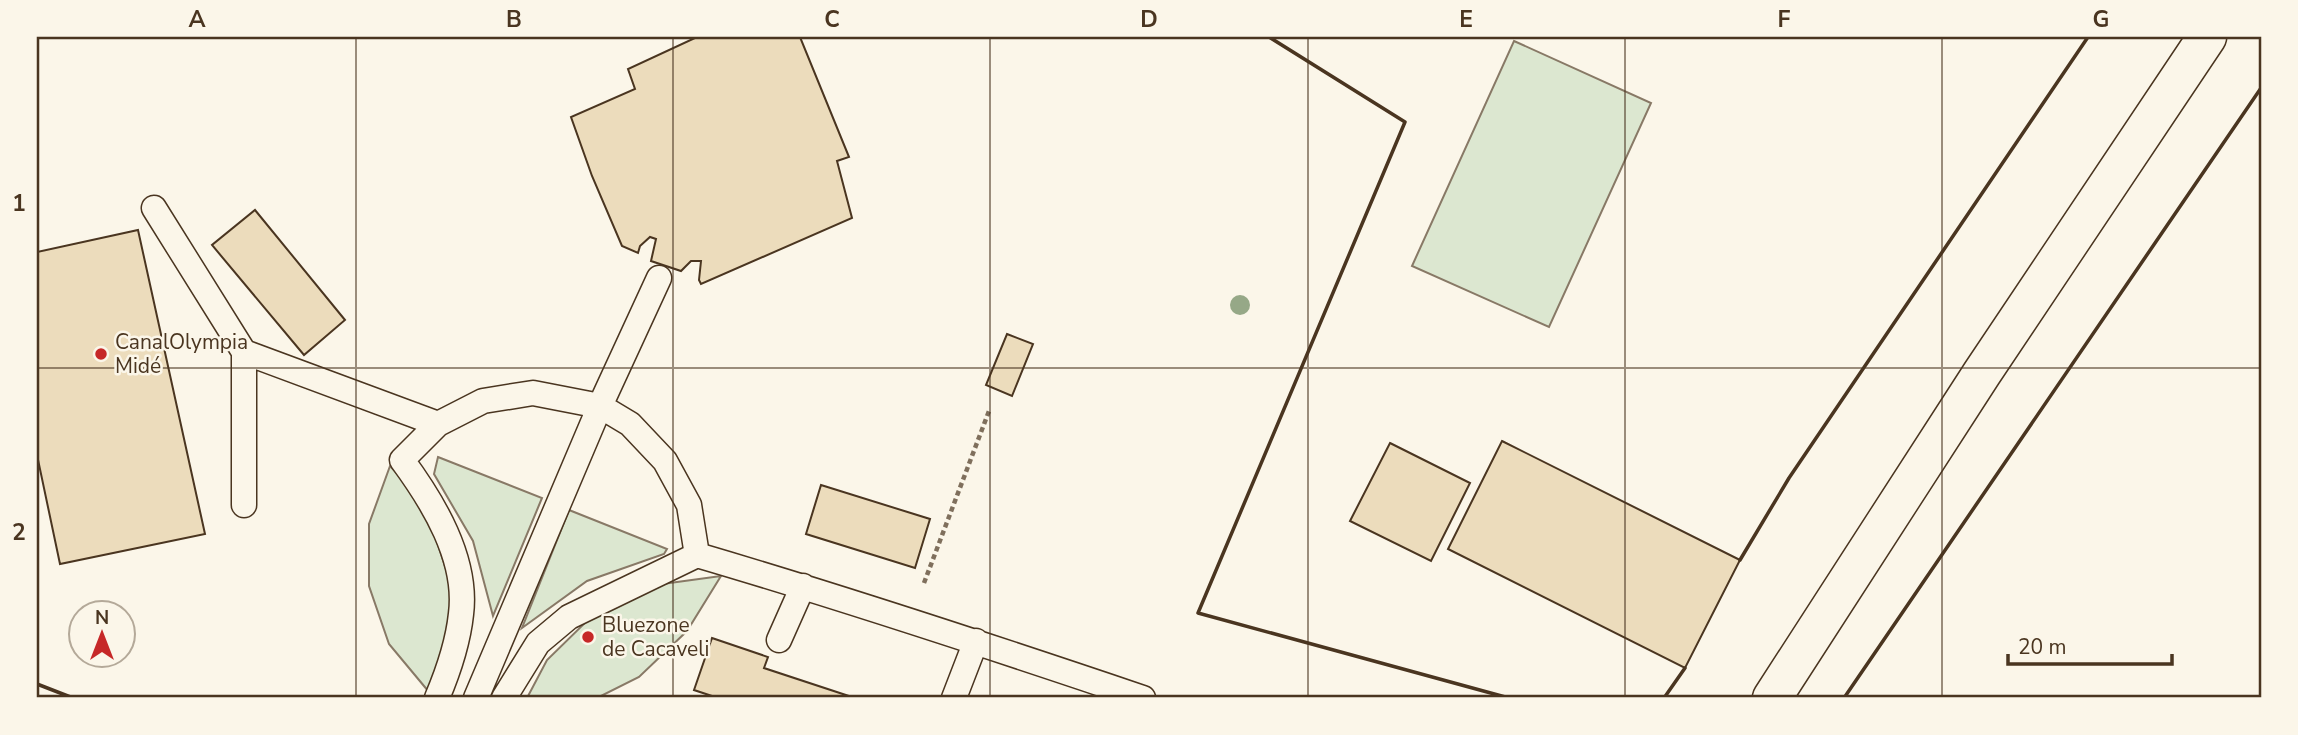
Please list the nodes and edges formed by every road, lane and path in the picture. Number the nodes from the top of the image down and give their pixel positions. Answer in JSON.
{"nodes":[{"id":1,"x":2207,"y":37,"type":"edge"},
{"id":2,"x":154,"y":208,"type":"dead end"},
{"id":3,"x":659,"y":278,"type":"dead end"},
{"id":4,"x":244,"y":352,"type":"junction"},
{"id":5,"x":600,"y":406,"type":"junction"},
{"id":6,"x":989,"y":411,"type":"dead end"},
{"id":7,"x":438,"y":424,"type":"junction"},
{"id":8,"x":244,"y":505,"type":"dead end"},
{"id":9,"x":697,"y":555,"type":"junction"},
{"id":10,"x":803,"y":586,"type":"junction"},
{"id":11,"x":909,"y":620,"type":"junction"},
{"id":12,"x":779,"y":640,"type":"dead end"},
{"id":13,"x":976,"y":641,"type":"junction"},
{"id":14,"x":438,"y":698,"type":"edge"},
{"id":15,"x":476,"y":698,"type":"edge"},
{"id":16,"x":504,"y":698,"type":"edge"},
{"id":17,"x":954,"y":698,"type":"edge"},
{"id":18,"x":1143,"y":698,"type":"edge"},
{"id":19,"x":1772,"y":698,"type":"edge"}],
"edges":[{"from":1,"to":19,"type":"street"},
{"from":2,"to":4,"type":"lane"},
{"from":3,"to":5,"type":"lane"},
{"from":4,"to":7,"type":"lane"},
{"from":4,"to":8,"type":"lane"},
{"from":5,"to":7,"type":"lane"},
{"from":5,"to":9,"type":"lane"},
{"from":5,"to":15,"type":"lane"},
{"from":6,"to":11,"type":"path"},
{"from":7,"to":14,"type":"lane"},
{"from":9,"to":10,"type":"lane"},
{"from":9,"to":16,"type":"lane"},
{"from":10,"to":11,"type":"lane"},
{"from":10,"to":12,"type":"lane"},
{"from":11,"to":13,"type":"lane"},
{"from":13,"to":17,"type":"lane"},
{"from":13,"to":18,"type":"lane"}]}
